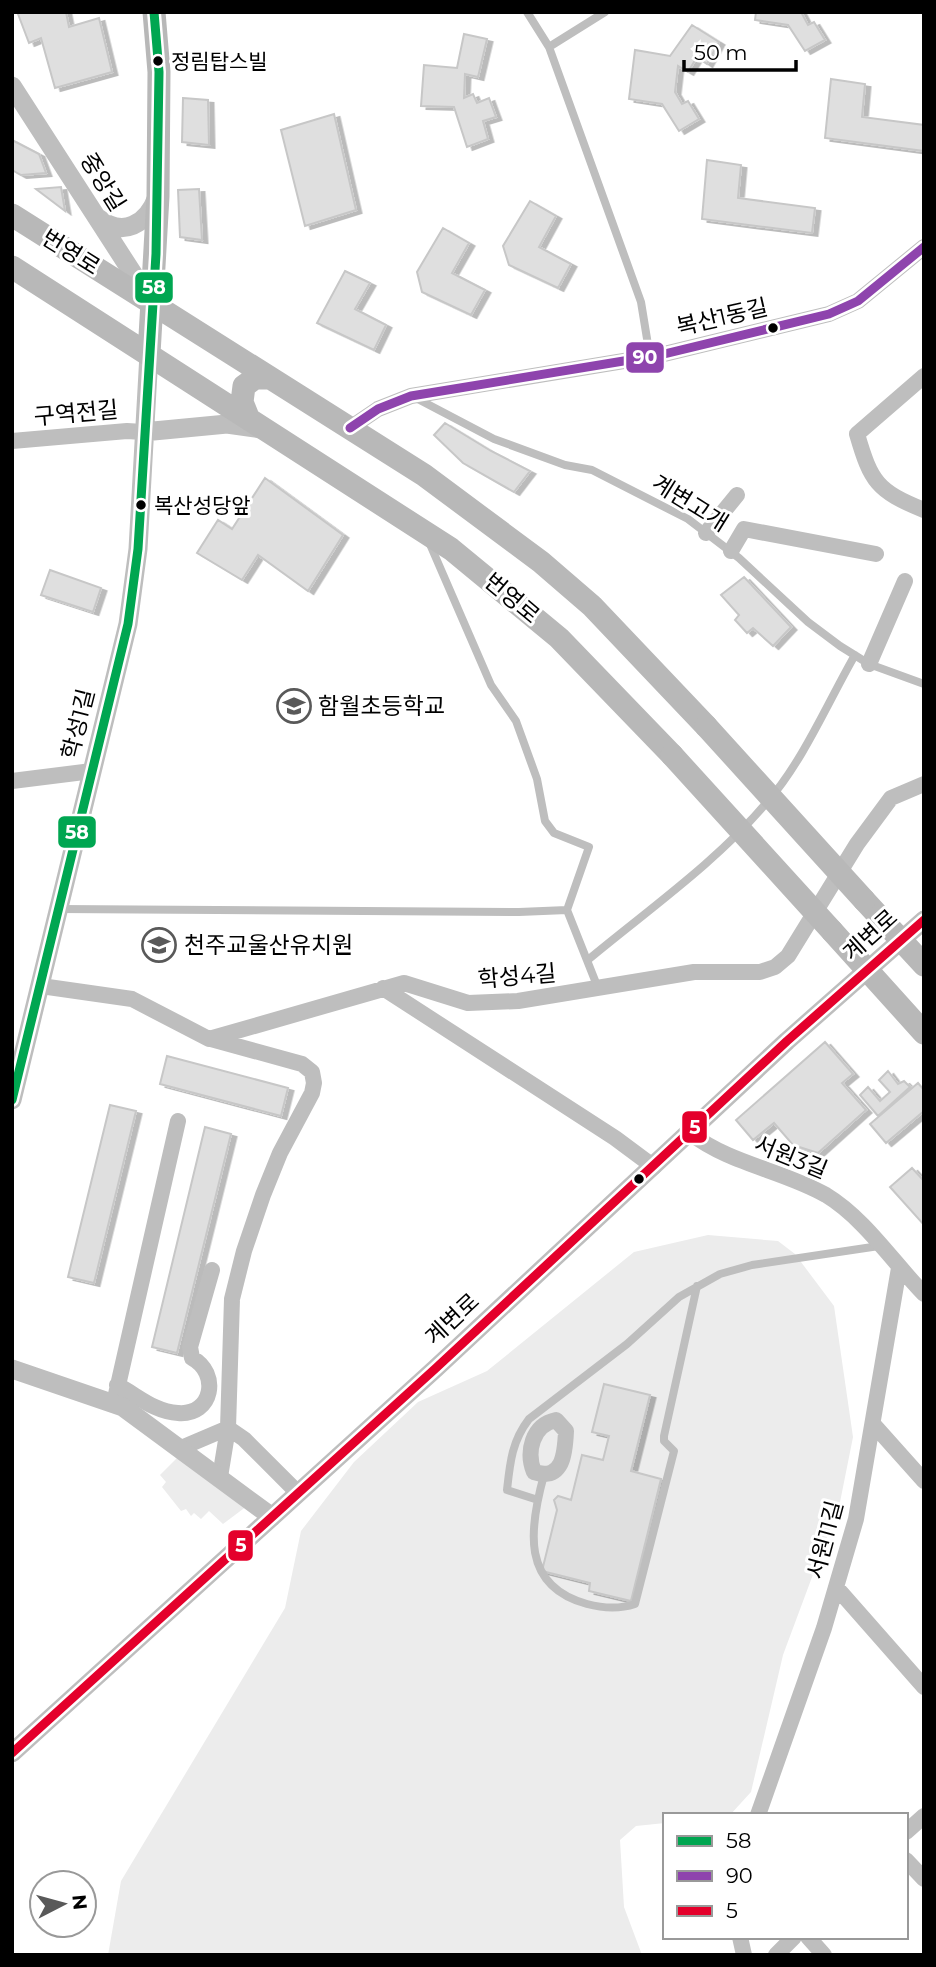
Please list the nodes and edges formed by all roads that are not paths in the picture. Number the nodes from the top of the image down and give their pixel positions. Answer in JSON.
{"nodes":[{"id":1,"x":154,"y":12,"type":"edge"},
{"id":2,"x":527,"y":12,"type":"edge"},
{"id":3,"x":605,"y":12,"type":"edge"},
{"id":4,"x":550,"y":47,"type":"junction"},
{"id":5,"x":12,"y":86,"type":"edge"},
{"id":6,"x":158,"y":196,"type":"junction"},
{"id":7,"x":12,"y":215,"type":"edge"},
{"id":8,"x":98,"y":218,"type":"junction"},
{"id":9,"x":924,"y":247,"type":"edge"},
{"id":10,"x":12,"y":267,"type":"edge"},
{"id":11,"x":153,"y":304,"type":"junction"},
{"id":12,"x":149,"y":354,"type":"junction"},
{"id":13,"x":650,"y":356,"type":"junction"},
{"id":14,"x":924,"y":376,"type":"edge"},
{"id":15,"x":270,"y":378,"type":"junction"},
{"id":16,"x":411,"y":396,"type":"junction"},
{"id":17,"x":248,"y":417,"type":"junction"},
{"id":18,"x":350,"y":428,"type":"junction"},
{"id":19,"x":144,"y":432,"type":"junction"},
{"id":20,"x":272,"y":432,"type":"junction"},
{"id":21,"x":12,"y":441,"type":"edge"},
{"id":22,"x":737,"y":495,"type":"dead end"},
{"id":23,"x":924,"y":510,"type":"edge"},
{"id":24,"x":425,"y":531,"type":"junction"},
{"id":25,"x":706,"y":533,"type":"junction"},
{"id":26,"x":731,"y":551,"type":"junction"},
{"id":27,"x":876,"y":554,"type":"dead end"},
{"id":28,"x":905,"y":581,"type":"dead end"},
{"id":29,"x":855,"y":655,"type":"junction"},
{"id":30,"x":870,"y":664,"type":"junction"},
{"id":31,"x":924,"y":684,"type":"edge"},
{"id":32,"x":92,"y":771,"type":"junction"},
{"id":33,"x":12,"y":781,"type":"edge"},
{"id":34,"x":924,"y":785,"type":"edge"},
{"id":35,"x":59,"y":909,"type":"junction"},
{"id":36,"x":566,"y":910,"type":"junction"},
{"id":37,"x":924,"y":920,"type":"edge"},
{"id":38,"x":901,"y":940,"type":"junction"},
{"id":39,"x":589,"y":960,"type":"junction"},
{"id":40,"x":924,"y":965,"type":"edge"},
{"id":41,"x":867,"y":971,"type":"junction"},
{"id":42,"x":41,"y":986,"type":"junction"},
{"id":43,"x":383,"y":988,"type":"junction"},
{"id":44,"x":598,"y":988,"type":"junction"},
{"id":45,"x":924,"y":1034,"type":"edge"},
{"id":46,"x":208,"y":1039,"type":"junction"},
{"id":47,"x":12,"y":1100,"type":"edge"},
{"id":48,"x":178,"y":1121,"type":"dead end"},
{"id":49,"x":690,"y":1133,"type":"junction"},
{"id":50,"x":654,"y":1167,"type":"junction"},
{"id":51,"x":879,"y":1246,"type":"junction"},
{"id":52,"x":899,"y":1268,"type":"junction"},
{"id":53,"x":212,"y":1270,"type":"dead end"},
{"id":54,"x":696,"y":1286,"type":"junction"},
{"id":55,"x":924,"y":1294,"type":"edge"},
{"id":56,"x":12,"y":1369,"type":"edge"},
{"id":57,"x":116,"y":1394,"type":"junction"},
{"id":58,"x":874,"y":1425,"type":"junction"},
{"id":59,"x":228,"y":1428,"type":"junction"},
{"id":60,"x":181,"y":1448,"type":"junction"},
{"id":61,"x":544,"y":1475,"type":"dead end"},
{"id":62,"x":220,"y":1477,"type":"junction"},
{"id":63,"x":924,"y":1481,"type":"edge"},
{"id":64,"x":299,"y":1493,"type":"junction"},
{"id":65,"x":538,"y":1500,"type":"junction"},
{"id":66,"x":272,"y":1517,"type":"junction"},
{"id":67,"x":836,"y":1587,"type":"junction"},
{"id":68,"x":924,"y":1687,"type":"edge"},
{"id":69,"x":12,"y":1753,"type":"edge"},
{"id":70,"x":759,"y":1813,"type":"edge"},
{"id":71,"x":924,"y":1816,"type":"edge"},
{"id":72,"x":908,"y":1830,"type":"edge"},
{"id":73,"x":908,"y":1862,"type":"edge"},
{"id":74,"x":924,"y":1879,"type":"edge"},
{"id":75,"x":792,"y":1939,"type":"edge"},
{"id":76,"x":810,"y":1939,"type":"edge"},
{"id":77,"x":776,"y":1955,"type":"edge"},
{"id":78,"x":824,"y":1955,"type":"edge"}],
"edges":[{"from":1,"to":6,"type":"main road"},
{"from":2,"to":4,"type":"lane"},
{"from":3,"to":4,"type":"lane"},
{"from":4,"to":13,"type":"lane"},
{"from":5,"to":8,"type":"street","name":"중앙길"},
{"from":6,"to":8,"type":"street"},
{"from":6,"to":11,"type":"main road"},
{"from":7,"to":11,"type":"main road","name":"번영로"},
{"from":8,"to":11,"type":"street","name":"중앙길"},
{"from":9,"to":13,"type":"street","name":"복산1동길"},
{"from":10,"to":12,"type":"main road","name":"번영로"},
{"from":11,"to":12,"type":"main road"},
{"from":11,"to":15,"type":"main road","name":"번영로"},
{"from":12,"to":17,"type":"main road","name":"번영로"},
{"from":12,"to":19,"type":"street","name":"학성1길"},
{"from":13,"to":16,"type":"street","name":"복산1동길"},
{"from":14,"to":23,"type":"street"},
{"from":15,"to":17,"type":"main road"},
{"from":15,"to":18,"type":"main road","name":"번영로"},
{"from":16,"to":18,"type":"street","name":"복산1동길"},
{"from":16,"to":25,"type":"lane","name":"계변고개"},
{"from":17,"to":20,"type":"main road","name":"번영로"},
{"from":18,"to":38,"type":"main road","name":"번영로","bridge":true},
{"from":19,"to":20,"type":"street"},
{"from":19,"to":21,"type":"street","name":"구역전길"},
{"from":19,"to":32,"type":"street","name":"학성1길"},
{"from":20,"to":24,"type":"main road","name":"번영로"},
{"from":22,"to":25,"type":"street"},
{"from":24,"to":36,"type":"lane"},
{"from":24,"to":41,"type":"main road","name":"번영로","bridge":true},
{"from":25,"to":26,"type":"lane","name":"계변고개"},
{"from":26,"to":27,"type":"street"},
{"from":26,"to":29,"type":"lane","name":"계변고개"},
{"from":28,"to":30,"type":"street"},
{"from":29,"to":30,"type":"lane","name":"계변고개"},
{"from":29,"to":39,"type":"lane"},
{"from":30,"to":31,"type":"lane","name":"계변고개"},
{"from":32,"to":33,"type":"street"},
{"from":32,"to":35,"type":"street","name":"학성1길"},
{"from":34,"to":44,"type":"street","name":"학성4길"},
{"from":35,"to":36,"type":"lane"},
{"from":35,"to":42,"type":"street","name":"학성1길"},
{"from":36,"to":39,"type":"lane"},
{"from":37,"to":38,"type":"street","name":"계변로"},
{"from":38,"to":40,"type":"main road","name":"번영로"},
{"from":38,"to":41,"type":"street","name":"계변로"},
{"from":39,"to":44,"type":"lane"},
{"from":41,"to":45,"type":"main road","name":"번영로"},
{"from":41,"to":49,"type":"street","name":"계변로"},
{"from":42,"to":46,"type":"street"},
{"from":42,"to":47,"type":"street","name":"학성1길"},
{"from":43,"to":44,"type":"street","name":"학성4길"},
{"from":43,"to":46,"type":"street","name":"학성4길"},
{"from":43,"to":50,"type":"street"},
{"from":46,"to":59,"type":"street"},
{"from":48,"to":57,"type":"street"},
{"from":49,"to":50,"type":"street","name":"계변로"},
{"from":49,"to":51,"type":"street","name":"서원3길"},
{"from":50,"to":64,"type":"street","name":"계변로"},
{"from":51,"to":52,"type":"street","name":"서원3길"},
{"from":51,"to":54,"type":"lane"},
{"from":52,"to":55,"type":"street","name":"서원3길"},
{"from":52,"to":58,"type":"street","name":"서원11길"},
{"from":53,"to":57,"type":"street"},
{"from":54,"to":65,"type":"lane"},
{"from":54,"to":65,"type":"lane"},
{"from":56,"to":57,"type":"street"},
{"from":57,"to":60,"type":"street"},
{"from":58,"to":63,"type":"street"},
{"from":58,"to":67,"type":"street","name":"서원11길"},
{"from":59,"to":60,"type":"street"},
{"from":59,"to":62,"type":"street"},
{"from":59,"to":64,"type":"street"},
{"from":60,"to":62,"type":"street"},
{"from":61,"to":65,"type":"lane"},
{"from":62,"to":66,"type":"street"},
{"from":64,"to":66,"type":"street","name":"계변로"},
{"from":66,"to":69,"type":"street","name":"계변로"},
{"from":67,"to":68,"type":"street"},
{"from":67,"to":70,"type":"street","name":"서원11길"},
{"from":71,"to":72,"type":"street"},
{"from":73,"to":74,"type":"street"},
{"from":75,"to":77,"type":"street"},
{"from":76,"to":78,"type":"street"}]}
